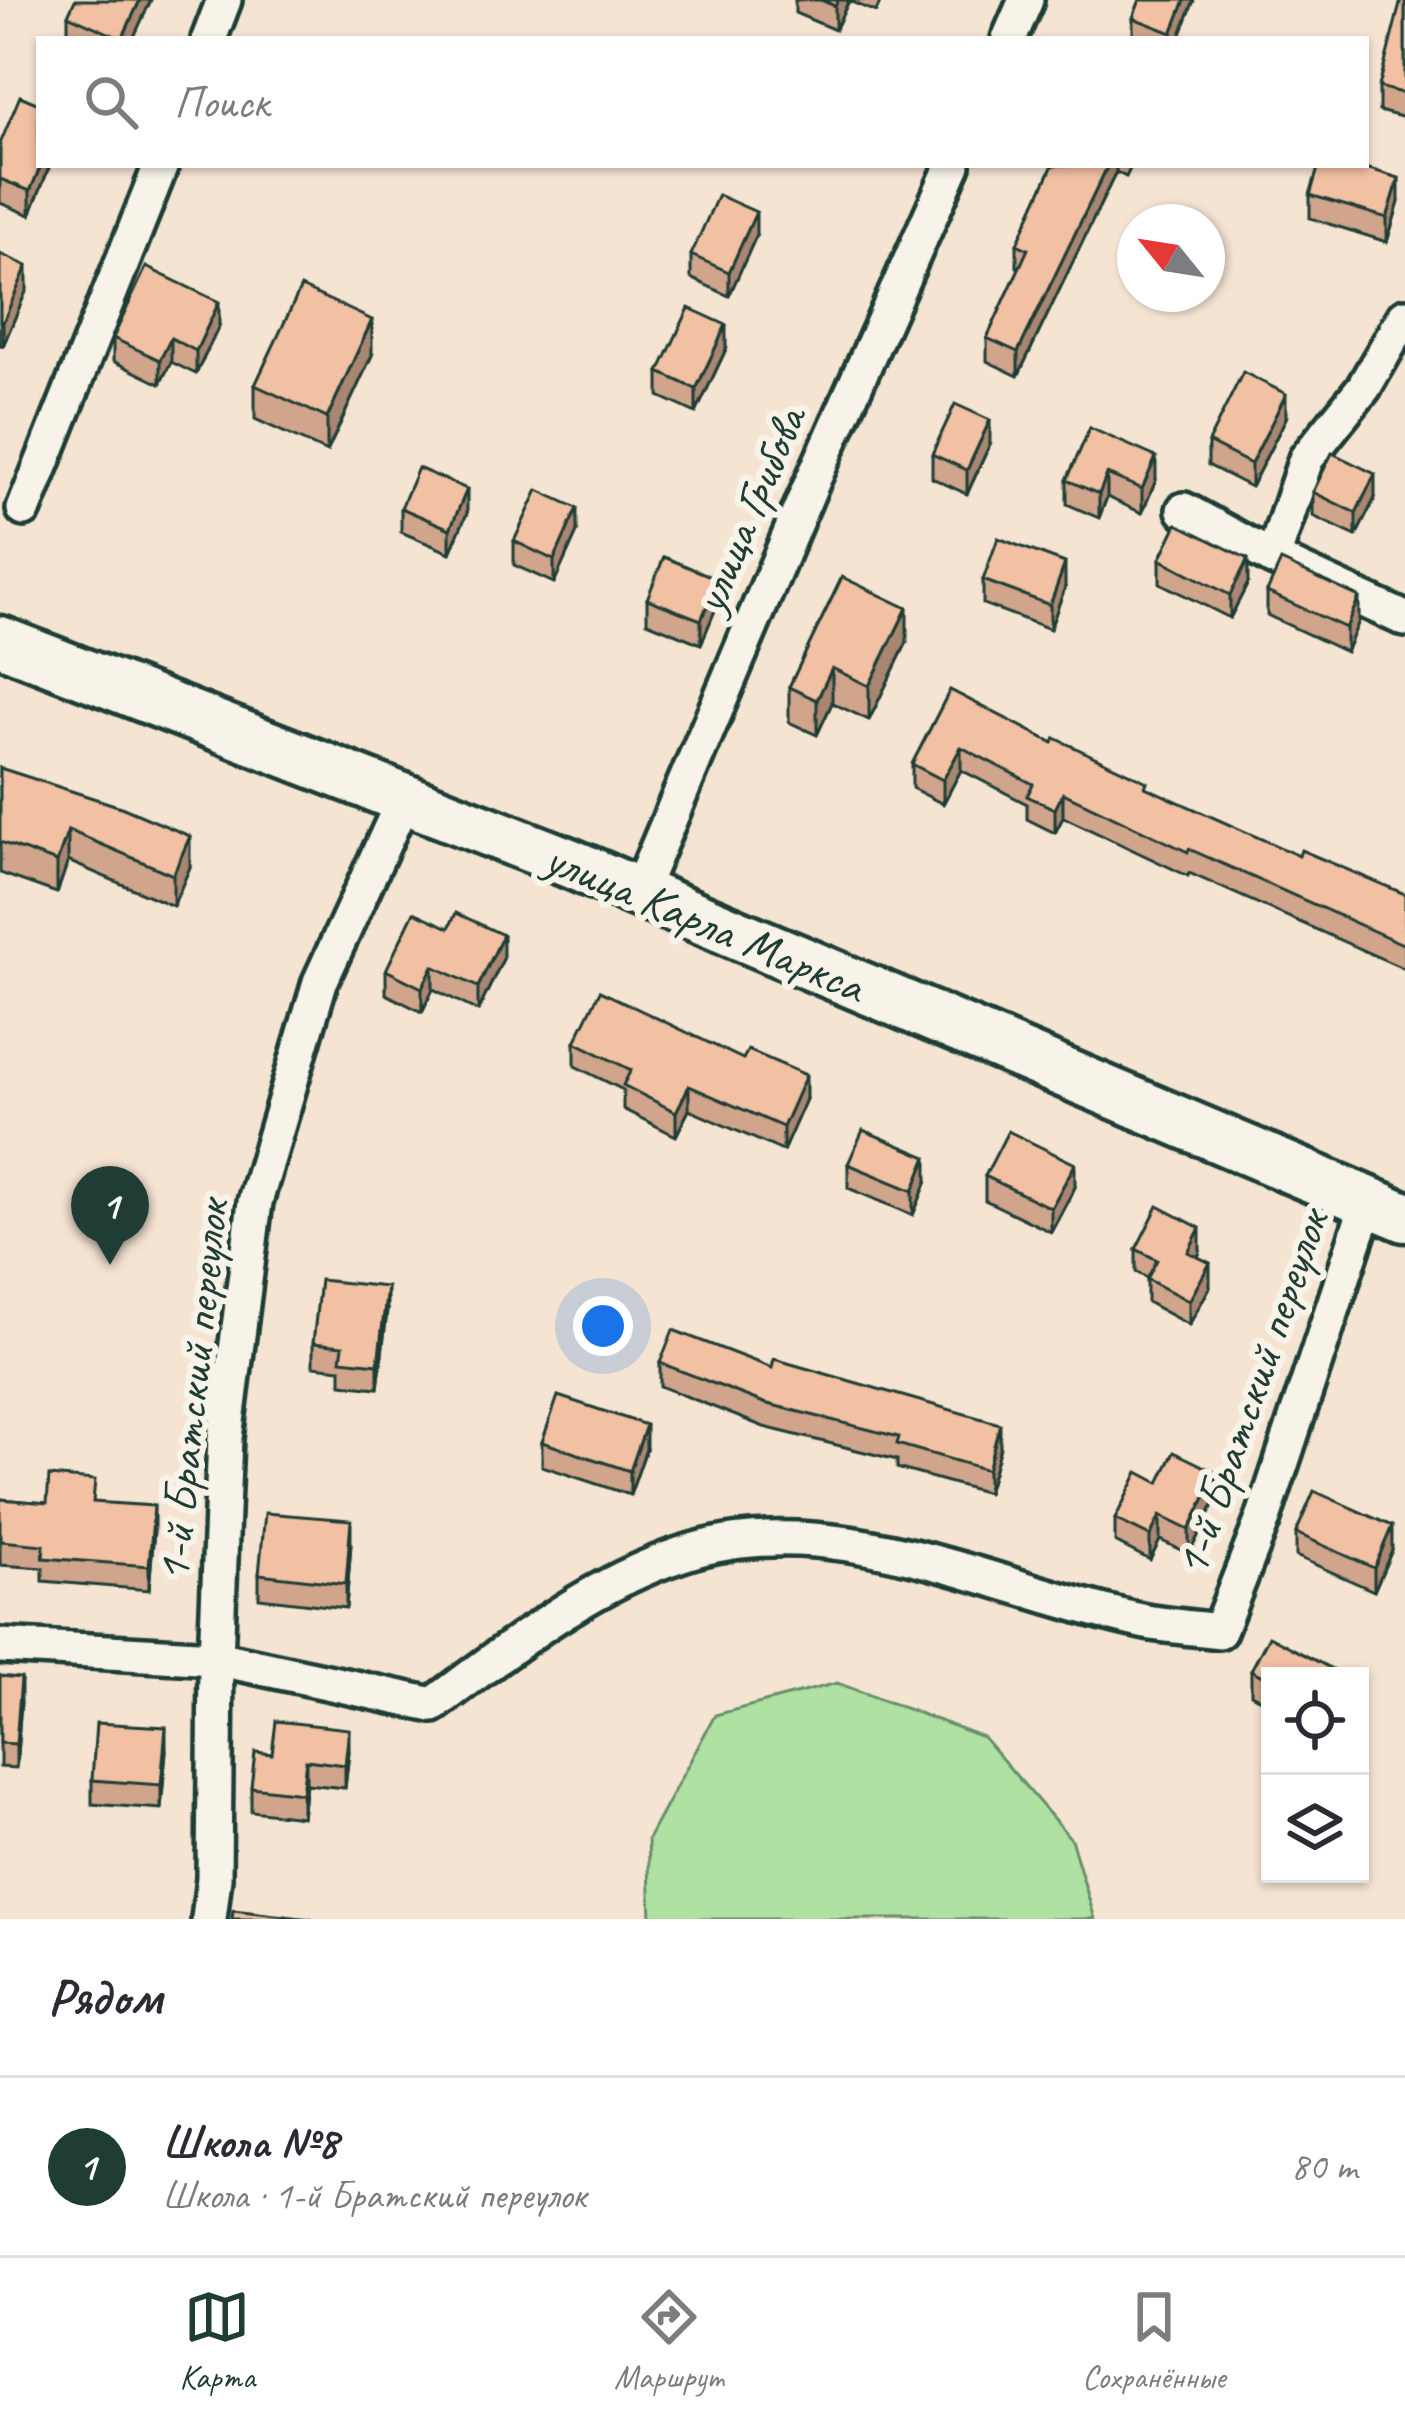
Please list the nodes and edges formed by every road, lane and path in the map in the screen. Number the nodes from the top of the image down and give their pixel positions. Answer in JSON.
{"nodes":[{"id":1,"x":224,"y":0,"type":"edge"},
{"id":2,"x":1026,"y":0,"type":"edge"},
{"id":3,"x":210,"y":36,"type":"edge"},
{"id":4,"x":1011,"y":36,"type":"edge"},
{"id":5,"x":160,"y":168,"type":"edge"},
{"id":6,"x":952,"y":168,"type":"edge"},
{"id":7,"x":1405,"y":316,"type":"edge"},
{"id":8,"x":24,"y":509,"type":"dead end"},
{"id":9,"x":1184,"y":510,"type":"dead end"},
{"id":10,"x":1273,"y":558,"type":"junction"},
{"id":11,"x":1405,"y":619,"type":"edge"},
{"id":12,"x":0,"y":641,"type":"edge"},
{"id":13,"x":403,"y":801,"type":"junction"},
{"id":14,"x":638,"y":894,"type":"junction"},
{"id":15,"x":1387,"y":1210,"type":"edge"},
{"id":16,"x":0,"y":1646,"type":"edge"},
{"id":17,"x":216,"y":1658,"type":"junction"},
{"id":18,"x":208,"y":1919,"type":"edge"}],
"edges":[{"from":1,"to":3,"type":"street"},
{"from":2,"to":4,"type":"street"},
{"from":5,"to":8,"type":"street"},
{"from":6,"to":14,"type":"street","name":"улица Грибова"},
{"from":7,"to":10,"type":"street"},
{"from":9,"to":10,"type":"street"},
{"from":10,"to":11,"type":"street"},
{"from":12,"to":13,"type":"main road","name":"улица Карла Маркса"},
{"from":13,"to":14,"type":"main road","name":"улица Карла Маркса"},
{"from":13,"to":17,"type":"street","name":"1-й Братский переулок"},
{"from":14,"to":15,"type":"main road","name":"улица Карла Маркса"},
{"from":15,"to":17,"type":"street","name":"1-й Братский переулок"},
{"from":16,"to":17,"type":"street","name":"1-й Братский переулок"},
{"from":17,"to":18,"type":"street","name":"1-й Братский переулок"}]}
